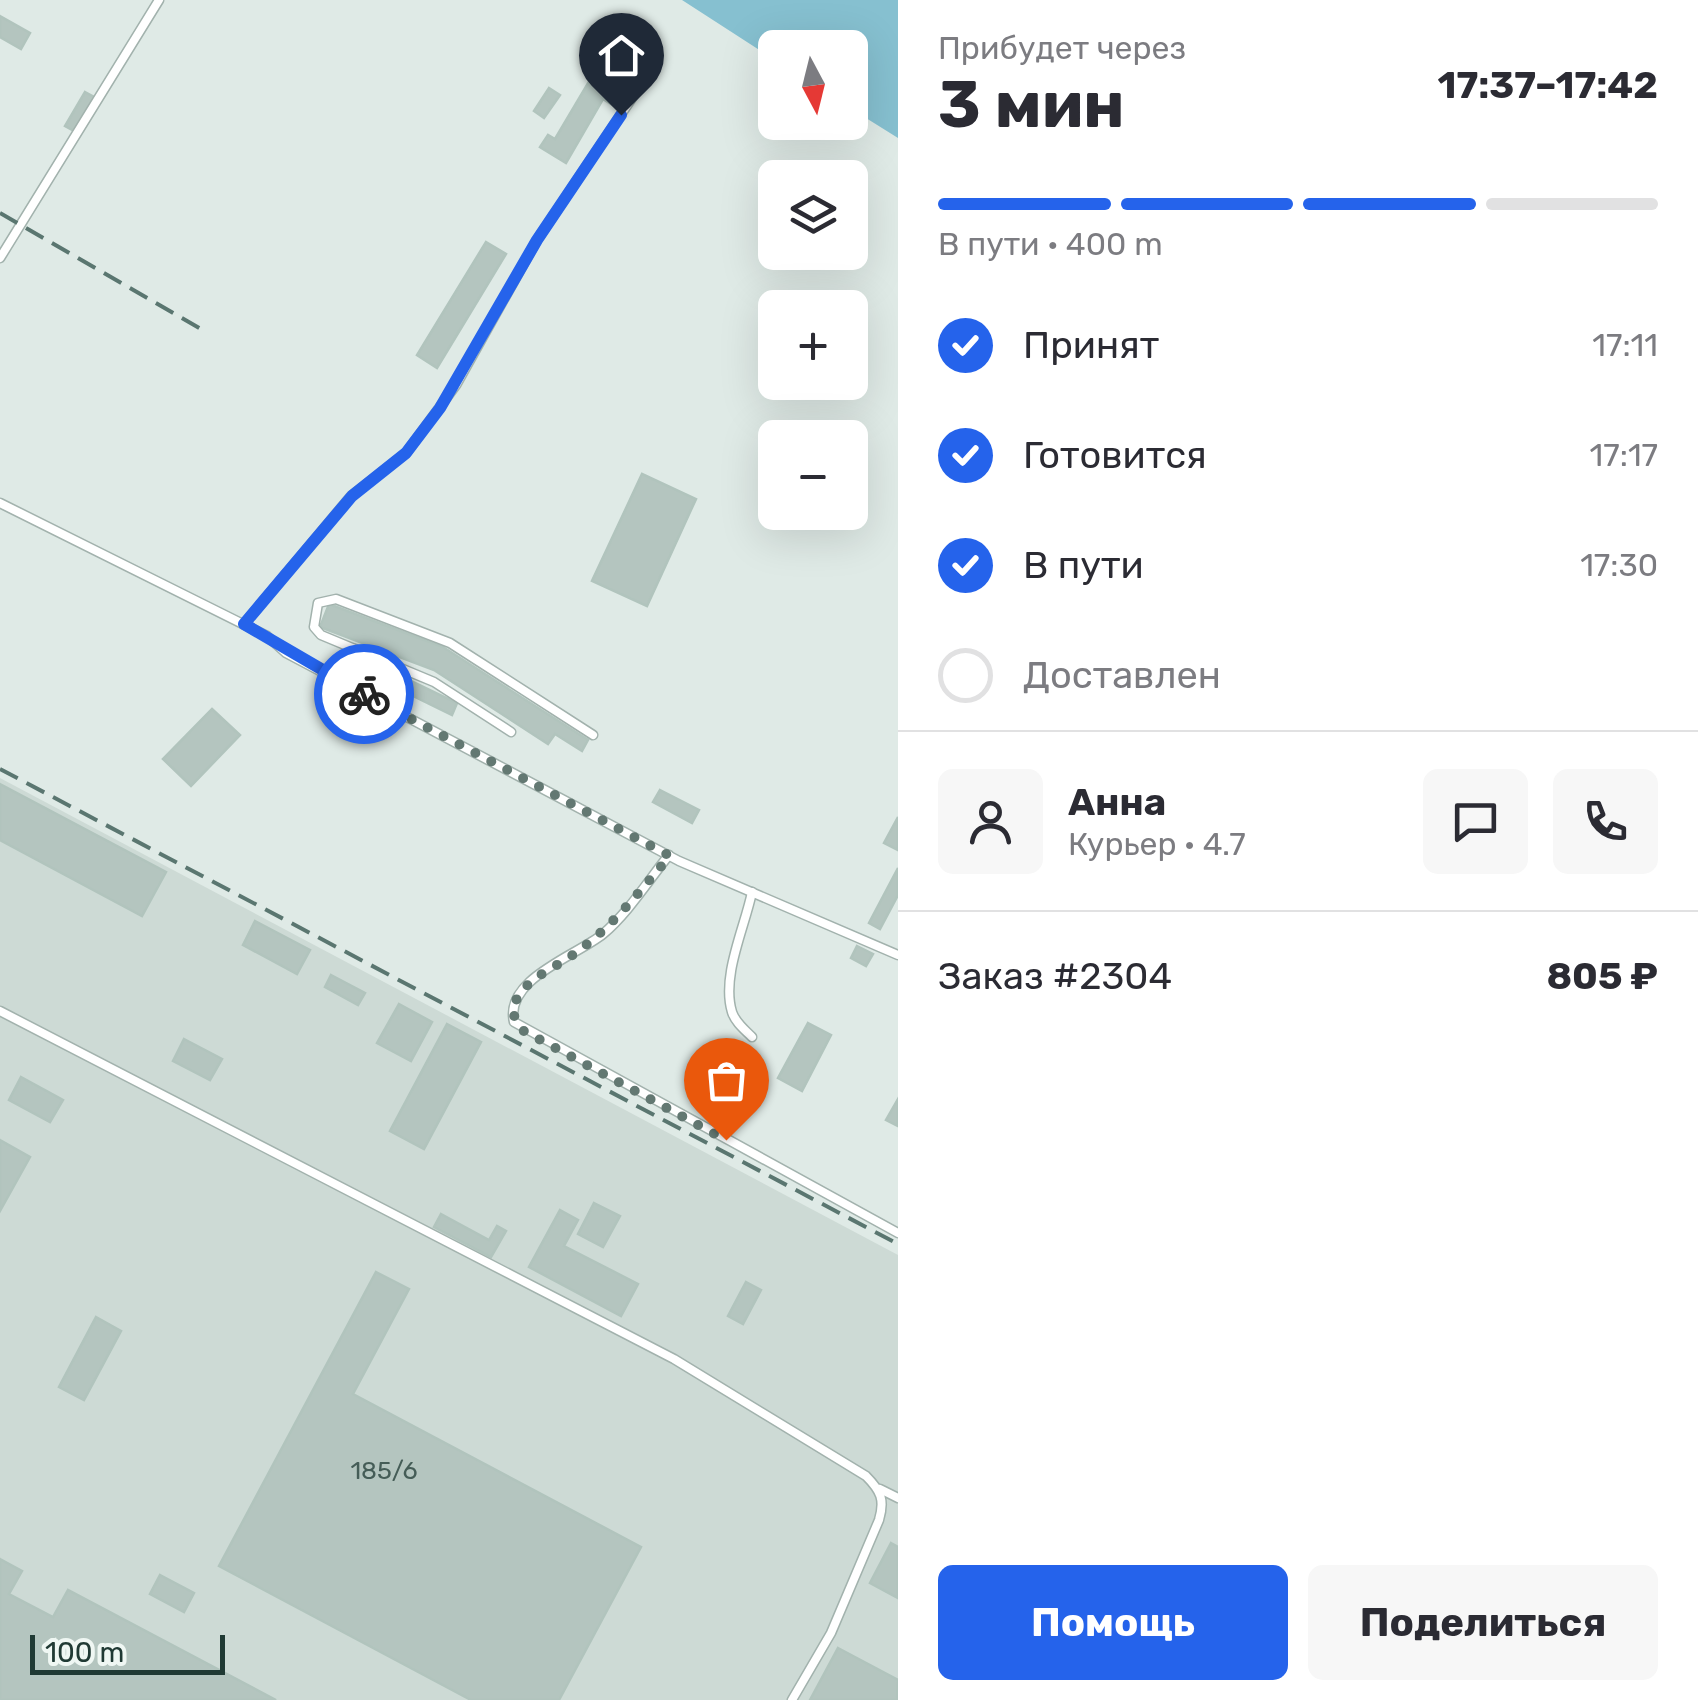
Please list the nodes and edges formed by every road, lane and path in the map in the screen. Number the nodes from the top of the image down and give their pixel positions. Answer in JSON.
{"nodes":[{"id":1,"x":159,"y":0,"type":"edge"},
{"id":2,"x":642,"y":84,"type":"dead end"},
{"id":3,"x":0,"y":258,"type":"edge"},
{"id":4,"x":0,"y":503,"type":"edge"},
{"id":5,"x":244,"y":624,"type":"junction"},
{"id":6,"x":355,"y":649,"type":"junction"},
{"id":7,"x":341,"y":682,"type":"junction"},
{"id":8,"x":511,"y":732,"type":"dead end"},
{"id":9,"x":592,"y":735,"type":"dead end"},
{"id":10,"x":670,"y":856,"type":"junction"},
{"id":11,"x":752,"y":892,"type":"junction"},
{"id":12,"x":898,"y":955,"type":"edge"},
{"id":13,"x":0,"y":1012,"type":"edge"},
{"id":14,"x":752,"y":1038,"type":"dead end"},
{"id":15,"x":898,"y":1233,"type":"edge"},
{"id":16,"x":880,"y":1489,"type":"junction"},
{"id":17,"x":898,"y":1498,"type":"edge"},
{"id":18,"x":792,"y":1700,"type":"edge"}],
"edges":[{"from":1,"to":3,"type":"lane"},
{"from":2,"to":5,"type":"lane"},
{"from":4,"to":5,"type":"lane"},
{"from":5,"to":7,"type":"lane"},
{"from":6,"to":7,"type":"lane"},
{"from":6,"to":8,"type":"lane"},
{"from":6,"to":9,"type":"lane"},
{"from":7,"to":10,"type":"lane"},
{"from":10,"to":11,"type":"lane"},
{"from":10,"to":15,"type":"lane"},
{"from":11,"to":12,"type":"lane"},
{"from":11,"to":14,"type":"lane"},
{"from":13,"to":16,"type":"lane"},
{"from":16,"to":17,"type":"lane"},
{"from":16,"to":18,"type":"lane"}]}
